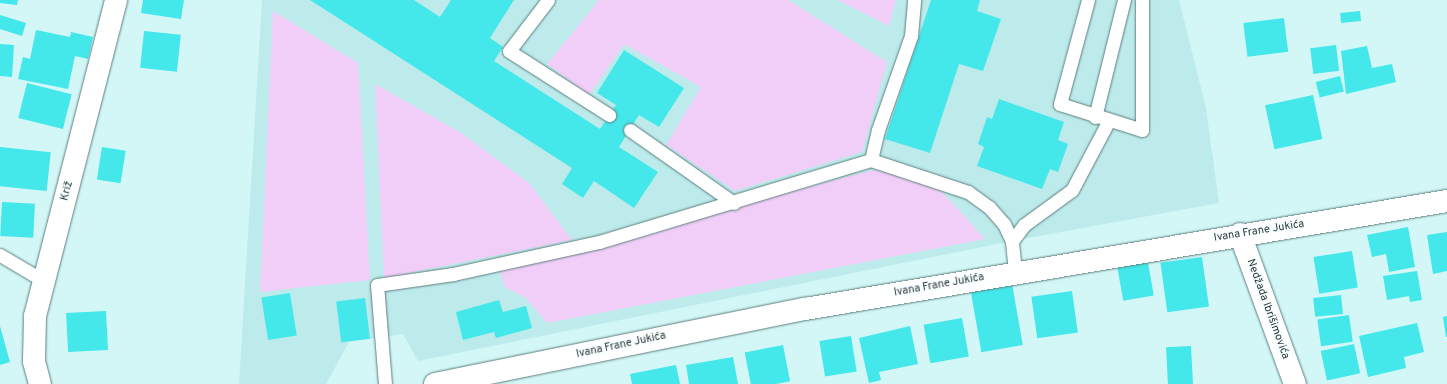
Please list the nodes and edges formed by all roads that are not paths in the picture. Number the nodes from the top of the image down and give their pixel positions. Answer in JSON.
{"nodes":[{"id":1,"x":116,"y":0,"type":"edge"},
{"id":2,"x":548,"y":0,"type":"edge"},
{"id":3,"x":914,"y":0,"type":"edge"},
{"id":4,"x":1088,"y":0,"type":"edge"},
{"id":5,"x":1124,"y":0,"type":"edge"},
{"id":6,"x":1142,"y":0,"type":"edge"},
{"id":7,"x":609,"y":115,"type":"dead end"},
{"id":8,"x":1095,"y":117,"type":"junction"},
{"id":9,"x":1108,"y":122,"type":"junction"},
{"id":10,"x":630,"y":130,"type":"dead end"},
{"id":11,"x":872,"y":160,"type":"junction"},
{"id":12,"x":1447,"y":201,"type":"edge"},
{"id":13,"x":734,"y":203,"type":"junction"},
{"id":14,"x":1240,"y":234,"type":"junction"},
{"id":15,"x":1012,"y":241,"type":"junction"},
{"id":16,"x":0,"y":255,"type":"edge"},
{"id":17,"x":1015,"y":271,"type":"junction"},
{"id":18,"x":44,"y":281,"type":"junction"},
{"id":19,"x":40,"y":384,"type":"edge"},
{"id":20,"x":385,"y":384,"type":"edge"},
{"id":21,"x":435,"y":384,"type":"edge"},
{"id":22,"x":1295,"y":384,"type":"edge"}],
"edges":[{"from":1,"to":18,"type":"street","name":"Križ"},
{"from":2,"to":7,"type":"lane"},
{"from":3,"to":11,"type":"lane"},
{"from":4,"to":8,"type":"lane"},
{"from":5,"to":8,"type":"lane"},
{"from":6,"to":9,"type":"lane"},
{"from":8,"to":9,"type":"lane"},
{"from":9,"to":15,"type":"lane"},
{"from":10,"to":13,"type":"lane"},
{"from":11,"to":13,"type":"lane"},
{"from":11,"to":15,"type":"lane"},
{"from":12,"to":14,"type":"street","name":"Ivana Frane Jukića"},
{"from":13,"to":20,"type":"lane"},
{"from":14,"to":17,"type":"street","name":"Ivana Frane Jukića"},
{"from":14,"to":22,"type":"street","name":"Nedžada Ibrišimovića"},
{"from":15,"to":17,"type":"lane"},
{"from":16,"to":18,"type":"lane"},
{"from":17,"to":21,"type":"street","name":"Ivana Frane Jukića"},
{"from":18,"to":19,"type":"street","name":"Križ"}]}
